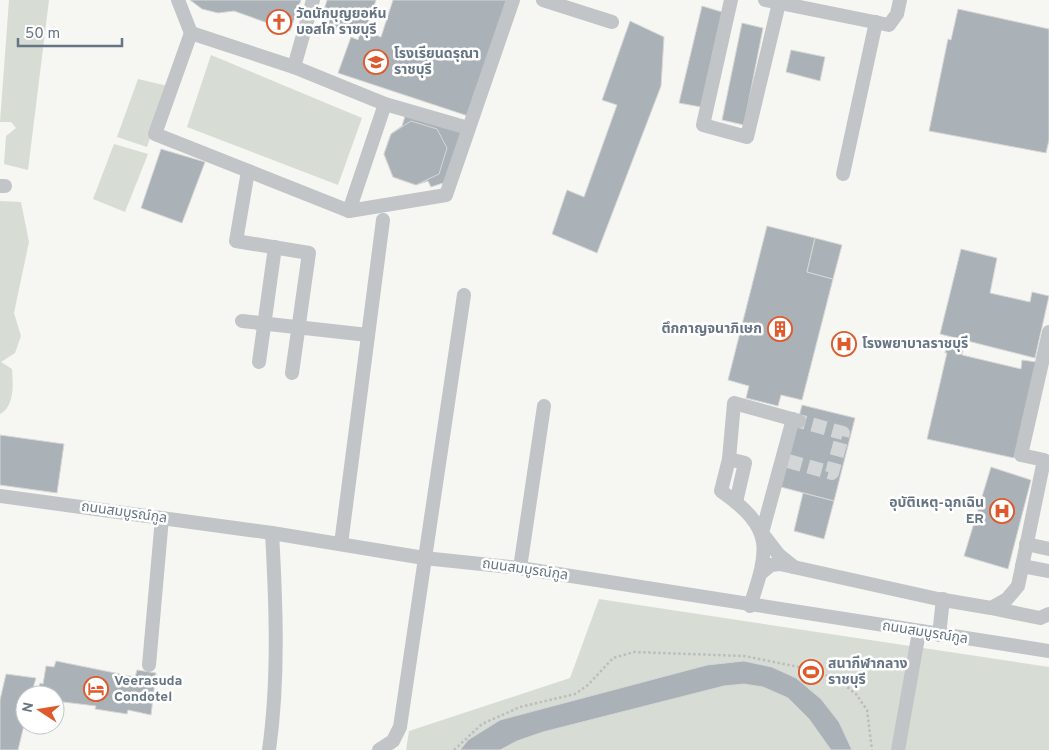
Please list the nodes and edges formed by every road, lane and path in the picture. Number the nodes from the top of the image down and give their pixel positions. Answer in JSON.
{"nodes":[{"id":1,"x":178,"y":0,"type":"edge"},
{"id":2,"x":313,"y":0,"type":"edge"},
{"id":3,"x":513,"y":0,"type":"edge"},
{"id":4,"x":542,"y":0,"type":"edge"},
{"id":5,"x":731,"y":0,"type":"edge"},
{"id":6,"x":765,"y":0,"type":"edge"},
{"id":7,"x":900,"y":0,"type":"edge"},
{"id":8,"x":779,"y":3,"type":"junction"},
{"id":9,"x":801,"y":4,"type":"edge"},
{"id":10,"x":612,"y":22,"type":"dead end"},
{"id":11,"x":876,"y":22,"type":"junction"},
{"id":12,"x":191,"y":33,"type":"junction"},
{"id":13,"x":294,"y":67,"type":"junction"},
{"id":14,"x":386,"y":104,"type":"junction"},
{"id":15,"x":468,"y":128,"type":"junction"},
{"id":16,"x":248,"y":171,"type":"junction"},
{"id":17,"x":843,"y":174,"type":"dead end"},
{"id":18,"x":349,"y":210,"type":"junction"},
{"id":19,"x":383,"y":220,"type":"dead end"},
{"id":20,"x":274,"y":247,"type":"junction"},
{"id":21,"x":464,"y":295,"type":"dead end"},
{"id":22,"x":242,"y":321,"type":"dead end"},
{"id":23,"x":264,"y":324,"type":"junction"},
{"id":24,"x":298,"y":328,"type":"junction"},
{"id":25,"x":1049,"y":332,"type":"edge"},
{"id":26,"x":368,"y":335,"type":"junction"},
{"id":27,"x":259,"y":362,"type":"dead end"},
{"id":28,"x":292,"y":374,"type":"dead end"},
{"id":29,"x":544,"y":406,"type":"dead end"},
{"id":30,"x":0,"y":496,"type":"edge"},
{"id":31,"x":162,"y":518,"type":"junction"},
{"id":32,"x":272,"y":532,"type":"junction"},
{"id":33,"x":762,"y":533,"type":"junction"},
{"id":34,"x":341,"y":544,"type":"junction"},
{"id":35,"x":1026,"y":544,"type":"junction"},
{"id":36,"x":1049,"y":549,"type":"edge"},
{"id":37,"x":424,"y":558,"type":"junction"},
{"id":38,"x":1022,"y":566,"type":"junction"},
{"id":39,"x":520,"y":568,"type":"junction"},
{"id":40,"x":795,"y":568,"type":"junction"},
{"id":41,"x":1049,"y":570,"type":"edge"},
{"id":42,"x":761,"y":573,"type":"junction"},
{"id":43,"x":943,"y":599,"type":"junction"},
{"id":44,"x":750,"y":606,"type":"junction"},
{"id":45,"x":991,"y":608,"type":"junction"},
{"id":46,"x":1049,"y":614,"type":"edge"},
{"id":47,"x":918,"y":632,"type":"junction"},
{"id":48,"x":939,"y":635,"type":"junction"},
{"id":49,"x":1049,"y":651,"type":"edge"},
{"id":50,"x":149,"y":665,"type":"dead end"},
{"id":51,"x":268,"y":750,"type":"edge"},
{"id":52,"x":379,"y":750,"type":"edge"},
{"id":53,"x":454,"y":750,"type":"edge"},
{"id":54,"x":872,"y":750,"type":"edge"},
{"id":55,"x":898,"y":750,"type":"edge"}],
"edges":[{"from":1,"to":12,"type":"street"},
{"from":2,"to":13,"type":"street"},
{"from":3,"to":15,"type":"street"},
{"from":4,"to":10,"type":"street"},
{"from":5,"to":8,"type":"street"},
{"from":6,"to":8,"type":"street"},
{"from":7,"to":11,"type":"street"},
{"from":8,"to":9,"type":"street"},
{"from":9,"to":11,"type":"street"},
{"from":11,"to":17,"type":"street"},
{"from":12,"to":13,"type":"street"},
{"from":12,"to":16,"type":"street"},
{"from":13,"to":14,"type":"street"},
{"from":14,"to":15,"type":"street"},
{"from":14,"to":18,"type":"street"},
{"from":15,"to":18,"type":"street"},
{"from":16,"to":18,"type":"street"},
{"from":16,"to":20,"type":"street"},
{"from":19,"to":26,"type":"street"},
{"from":20,"to":23,"type":"street"},
{"from":20,"to":24,"type":"street"},
{"from":21,"to":37,"type":"street"},
{"from":22,"to":23,"type":"street"},
{"from":23,"to":24,"type":"street"},
{"from":23,"to":27,"type":"street"},
{"from":24,"to":26,"type":"street"},
{"from":24,"to":28,"type":"street"},
{"from":25,"to":35,"type":"street"},
{"from":26,"to":34,"type":"street"},
{"from":29,"to":39,"type":"street"},
{"from":30,"to":31,"type":"street","name":"ถนนสมบูรณ์กูล"},
{"from":31,"to":32,"type":"street","name":"ถนนสมบูรณ์กูล"},
{"from":31,"to":50,"type":"street"},
{"from":32,"to":34,"type":"street","name":"ถนนสมบูรณ์กูล"},
{"from":32,"to":51,"type":"street"},
{"from":33,"to":33,"type":"street"},
{"from":33,"to":40,"type":"street"},
{"from":33,"to":42,"type":"street"},
{"from":34,"to":37,"type":"street","name":"ถนนสมบูรณ์กูล"},
{"from":35,"to":36,"type":"street"},
{"from":35,"to":38,"type":"street"},
{"from":37,"to":39,"type":"street","name":"ถนนสมบูรณ์กูล"},
{"from":37,"to":52,"type":"street"},
{"from":38,"to":41,"type":"street"},
{"from":38,"to":45,"type":"street"},
{"from":39,"to":44,"type":"street","name":"ถนนสมบูรณ์กูล"},
{"from":40,"to":42,"type":"street"},
{"from":40,"to":43,"type":"street"},
{"from":42,"to":44,"type":"street"},
{"from":43,"to":45,"type":"street"},
{"from":43,"to":48,"type":"street"},
{"from":44,"to":47,"type":"street","name":"ถนนสมบูรณ์กูล"},
{"from":45,"to":46,"type":"street"},
{"from":47,"to":48,"type":"street","name":"ถนนสมบูรณ์กูล"},
{"from":47,"to":55,"type":"street"},
{"from":48,"to":49,"type":"street","name":"ถนนสมบูรณ์กูล"},
{"from":53,"to":54,"type":"path"}]}
